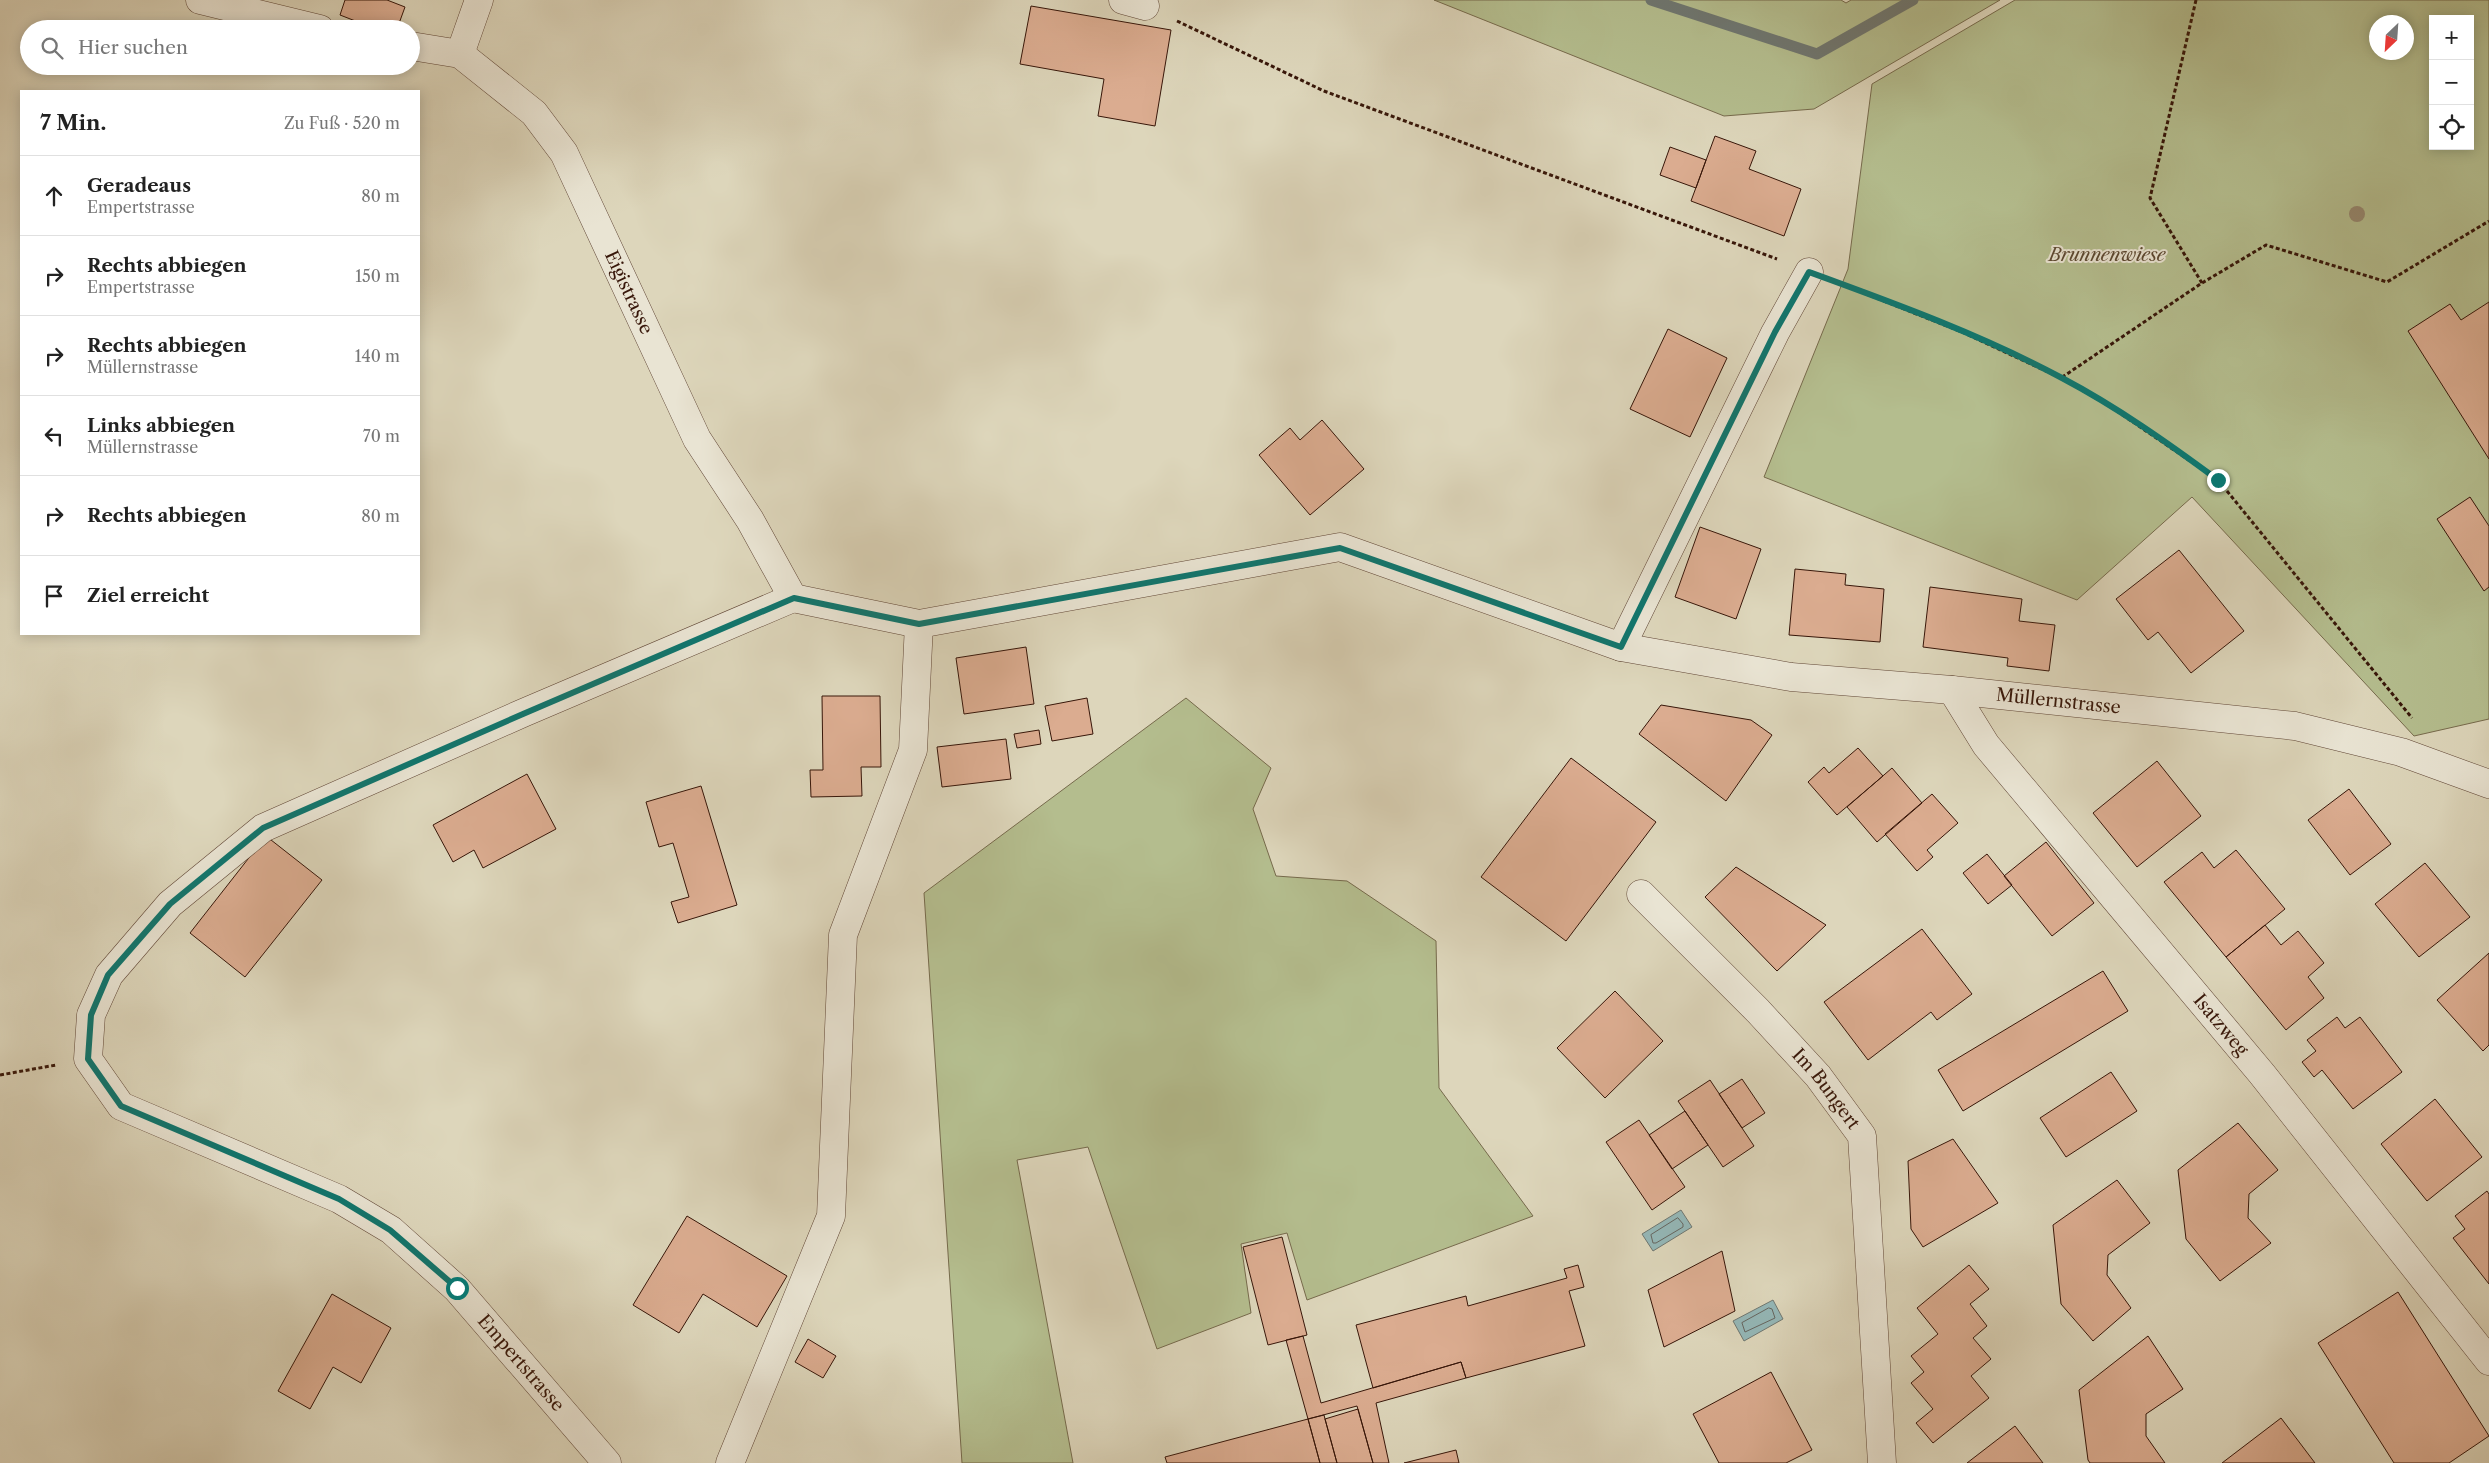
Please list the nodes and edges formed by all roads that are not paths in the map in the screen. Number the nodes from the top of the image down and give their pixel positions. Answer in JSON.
{"nodes":[{"id":1,"x":200,"y":0,"type":"edge"},
{"id":2,"x":479,"y":0,"type":"edge"},
{"id":3,"x":283,"y":20,"type":"edge"},
{"id":4,"x":420,"y":47,"type":"edge"},
{"id":5,"x":460,"y":54,"type":"junction"},
{"id":6,"x":1809,"y":272,"type":"road end"},
{"id":7,"x":794,"y":598,"type":"junction"},
{"id":8,"x":919,"y":624,"type":"junction"},
{"id":9,"x":1621,"y":647,"type":"junction"},
{"id":10,"x":1952,"y":690,"type":"junction"},
{"id":11,"x":2489,"y":784,"type":"edge"},
{"id":12,"x":1641,"y":894,"type":"dead end"},
{"id":13,"x":2489,"y":1360,"type":"edge"},
{"id":14,"x":607,"y":1463,"type":"edge"},
{"id":15,"x":730,"y":1463,"type":"edge"},
{"id":16,"x":1882,"y":1463,"type":"edge"}],
"edges":[{"from":1,"to":3,"type":"street"},
{"from":2,"to":5,"type":"street"},
{"from":4,"to":5,"type":"street","name":"Eigistrasse"},
{"from":5,"to":7,"type":"street","name":"Eigistrasse"},
{"from":6,"to":9,"type":"street"},
{"from":7,"to":8,"type":"street","name":"Müllernstrasse"},
{"from":7,"to":14,"type":"street","name":"Empertstrasse"},
{"from":8,"to":9,"type":"street","name":"Müllernstrasse"},
{"from":8,"to":15,"type":"street"},
{"from":9,"to":10,"type":"street","name":"Müllernstrasse"},
{"from":10,"to":11,"type":"street","name":"Müllernstrasse"},
{"from":10,"to":13,"type":"street","name":"Isatzweg"},
{"from":12,"to":16,"type":"street","name":"Im Bungert"}]}
